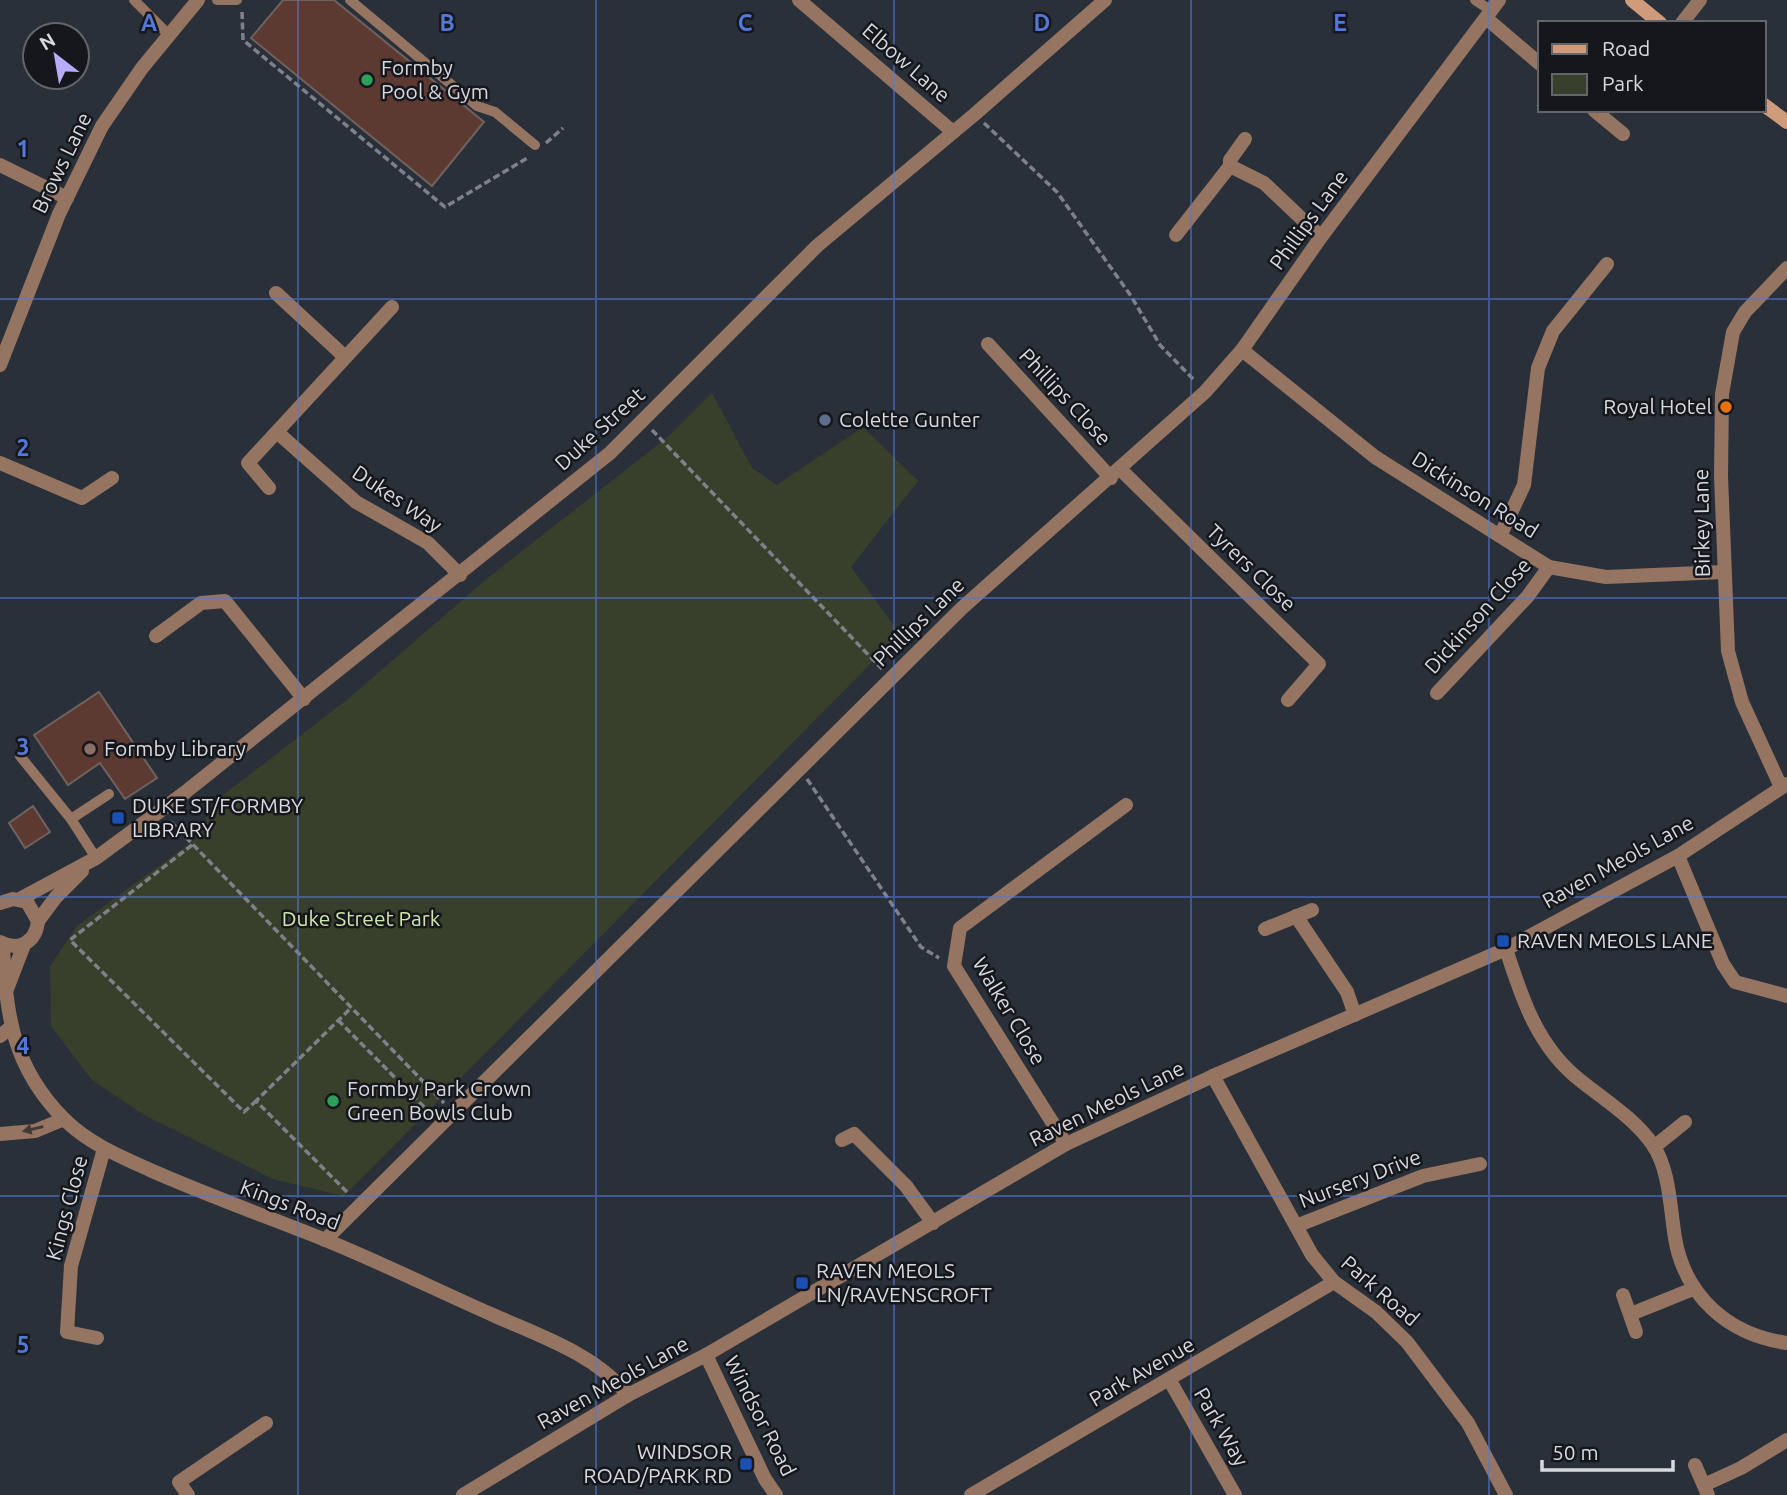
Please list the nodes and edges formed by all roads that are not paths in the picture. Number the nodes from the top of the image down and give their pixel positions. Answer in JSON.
{"nodes":[{"id":1,"x":134,"y":0,"type":"edge"},
{"id":2,"x":198,"y":0,"type":"edge"},
{"id":3,"x":217,"y":0,"type":"edge"},
{"id":4,"x":239,"y":0,"type":"edge"},
{"id":5,"x":350,"y":0,"type":"edge"},
{"id":6,"x":1105,"y":0,"type":"edge"},
{"id":7,"x":1475,"y":0,"type":"edge"},
{"id":8,"x":1632,"y":0,"type":"edge"},
{"id":9,"x":1700,"y":0,"type":"edge"},
{"id":10,"x":803,"y":1,"type":"edge"},
{"id":11,"x":1492,"y":10,"type":"edge"},
{"id":12,"x":1658,"y":21,"type":"edge"},
{"id":13,"x":1684,"y":21,"type":"edge"},
{"id":14,"x":169,"y":36,"type":"junction"},
{"id":15,"x":1538,"y":62,"type":"edge"},
{"id":16,"x":1766,"y":106,"type":"edge"},
{"id":17,"x":1596,"y":112,"type":"edge"},
{"id":18,"x":1787,"y":122,"type":"edge"},
{"id":19,"x":953,"y":132,"type":"junction"},
{"id":20,"x":1623,"y":134,"type":"dead end"},
{"id":21,"x":1245,"y":139,"type":"dead end"},
{"id":22,"x":535,"y":145,"type":"dead end"},
{"id":23,"x":0,"y":165,"type":"edge"},
{"id":24,"x":1230,"y":166,"type":"junction"},
{"id":25,"x":67,"y":198,"type":"junction"},
{"id":26,"x":1175,"y":235,"type":"dead end"},
{"id":27,"x":1321,"y":237,"type":"junction"},
{"id":28,"x":1608,"y":264,"type":"dead end"},
{"id":29,"x":1787,"y":268,"type":"edge"},
{"id":30,"x":276,"y":293,"type":"dead end"},
{"id":31,"x":392,"y":307,"type":"dead end"},
{"id":32,"x":988,"y":344,"type":"dead end"},
{"id":33,"x":1242,"y":350,"type":"junction"},
{"id":34,"x":2,"y":356,"type":"edge"},
{"id":35,"x":344,"y":356,"type":"junction"},
{"id":36,"x":278,"y":433,"type":"junction"},
{"id":37,"x":0,"y":463,"type":"edge"},
{"id":38,"x":1115,"y":473,"type":"junction"},
{"id":39,"x":112,"y":478,"type":"dead end"},
{"id":40,"x":269,"y":488,"type":"dead end"},
{"id":41,"x":1500,"y":536,"type":"junction"},
{"id":42,"x":1549,"y":567,"type":"junction"},
{"id":43,"x":1724,"y":572,"type":"junction"},
{"id":44,"x":460,"y":575,"type":"junction"},
{"id":45,"x":156,"y":636,"type":"dead end"},
{"id":46,"x":1437,"y":693,"type":"dead end"},
{"id":47,"x":304,"y":699,"type":"junction"},
{"id":48,"x":1288,"y":700,"type":"dead end"},
{"id":49,"x":20,"y":756,"type":"dead end"},
{"id":50,"x":1784,"y":785,"type":"edge"},
{"id":51,"x":109,"y":794,"type":"dead end"},
{"id":52,"x":1126,"y":805,"type":"dead end"},
{"id":53,"x":71,"y":819,"type":"junction"},
{"id":54,"x":1678,"y":856,"type":"junction"},
{"id":55,"x":96,"y":858,"type":"junction"},
{"id":56,"x":20,"y":899,"type":"junction"},
{"id":57,"x":0,"y":903,"type":"edge"},
{"id":58,"x":1312,"y":910,"type":"dead end"},
{"id":59,"x":1296,"y":916,"type":"junction"},
{"id":60,"x":38,"y":921,"type":"junction"},
{"id":61,"x":1265,"y":929,"type":"dead end"},
{"id":62,"x":1,"y":943,"type":"edge"},
{"id":63,"x":24,"y":945,"type":"junction"},
{"id":64,"x":1506,"y":949,"type":"junction"},
{"id":65,"x":7,"y":991,"type":"junction"},
{"id":66,"x":1787,"y":996,"type":"edge"},
{"id":67,"x":1355,"y":1015,"type":"junction"},
{"id":68,"x":5,"y":1032,"type":"edge"},
{"id":69,"x":1213,"y":1076,"type":"junction"},
{"id":70,"x":64,"y":1119,"type":"junction"},
{"id":71,"x":1685,"y":1122,"type":"dead end"},
{"id":72,"x":0,"y":1134,"type":"edge"},
{"id":73,"x":842,"y":1140,"type":"dead end"},
{"id":74,"x":1066,"y":1144,"type":"junction"},
{"id":75,"x":1654,"y":1147,"type":"junction"},
{"id":76,"x":104,"y":1149,"type":"junction"},
{"id":77,"x":1480,"y":1164,"type":"dead end"},
{"id":78,"x":933,"y":1223,"type":"junction"},
{"id":79,"x":1296,"y":1226,"type":"junction"},
{"id":80,"x":325,"y":1240,"type":"junction"},
{"id":81,"x":1334,"y":1282,"type":"junction"},
{"id":82,"x":1693,"y":1289,"type":"junction"},
{"id":83,"x":1623,"y":1294,"type":"dead end"},
{"id":84,"x":1631,"y":1314,"type":"junction"},
{"id":85,"x":1636,"y":1332,"type":"dead end"},
{"id":86,"x":97,"y":1338,"type":"dead end"},
{"id":87,"x":1787,"y":1343,"type":"edge"},
{"id":88,"x":706,"y":1355,"type":"junction"},
{"id":89,"x":1170,"y":1381,"type":"junction"},
{"id":90,"x":628,"y":1395,"type":"junction"},
{"id":91,"x":266,"y":1423,"type":"dead end"},
{"id":92,"x":1787,"y":1440,"type":"edge"},
{"id":93,"x":1695,"y":1465,"type":"dead end"},
{"id":94,"x":1706,"y":1490,"type":"edge"},
{"id":95,"x":187,"y":1495,"type":"edge"},
{"id":96,"x":463,"y":1495,"type":"edge"},
{"id":97,"x":776,"y":1495,"type":"edge"},
{"id":98,"x":971,"y":1495,"type":"edge"},
{"id":99,"x":1236,"y":1495,"type":"edge"},
{"id":100,"x":1506,"y":1495,"type":"edge"}],
"edges":[{"from":1,"to":14,"type":"lane"},
{"from":2,"to":14,"type":"street","name":"Brows Lane"},
{"from":3,"to":4,"type":"lane"},
{"from":5,"to":22,"type":"lane"},
{"from":6,"to":19,"type":"street","name":"Duke Street"},
{"from":7,"to":11,"type":"lane"},
{"from":8,"to":12,"type":"main road"},
{"from":9,"to":13,"type":"street"},
{"from":10,"to":19,"type":"street","name":"Elbow Lane"},
{"from":11,"to":15,"type":"street"},
{"from":11,"to":27,"type":"street","name":"Phillips Lane"},
{"from":14,"to":25,"type":"street","name":"Brows Lane"},
{"from":16,"to":18,"type":"main road"},
{"from":17,"to":20,"type":"street"},
{"from":19,"to":44,"type":"street","name":"Duke Street"},
{"from":21,"to":24,"type":"street"},
{"from":23,"to":25,"type":"street"},
{"from":24,"to":26,"type":"street"},
{"from":24,"to":27,"type":"street"},
{"from":25,"to":34,"type":"street","name":"Brows Lane"},
{"from":27,"to":33,"type":"street","name":"Phillips Lane"},
{"from":28,"to":41,"type":"street"},
{"from":29,"to":43,"type":"street","name":"Birkey Lane"},
{"from":30,"to":35,"type":"street"},
{"from":31,"to":35,"type":"street"},
{"from":32,"to":38,"type":"street","name":"Phillips Close"},
{"from":33,"to":38,"type":"street","name":"Phillips Lane"},
{"from":33,"to":41,"type":"street","name":"Dickinson Road"},
{"from":35,"to":36,"type":"street"},
{"from":36,"to":40,"type":"street"},
{"from":36,"to":44,"type":"street","name":"Dukes Way"},
{"from":37,"to":39,"type":"street"},
{"from":38,"to":48,"type":"street","name":"Tyrers Close"},
{"from":38,"to":80,"type":"street","name":"Phillips Lane"},
{"from":41,"to":42,"type":"street","name":"Dickinson Road"},
{"from":42,"to":43,"type":"street","name":"Dickinson Road"},
{"from":42,"to":46,"type":"street","name":"Dickinson Close"},
{"from":43,"to":50,"type":"street","name":"Birkey Lane"},
{"from":44,"to":47,"type":"street","name":"Duke Street"},
{"from":45,"to":47,"type":"street"},
{"from":47,"to":55,"type":"street","name":"Duke Street"},
{"from":49,"to":53,"type":"lane"},
{"from":50,"to":54,"type":"street","name":"Raven Meols Lane"},
{"from":51,"to":53,"type":"lane"},
{"from":52,"to":74,"type":"street","name":"Walker Close"},
{"from":53,"to":55,"type":"lane"},
{"from":54,"to":64,"type":"street","name":"Raven Meols Lane"},
{"from":54,"to":66,"type":"street"},
{"from":55,"to":56,"type":"street","name":"Duke Street"},
{"from":55,"to":60,"type":"street","name":"Duke Street"},
{"from":56,"to":57,"type":"street","name":"Duke Street"},
{"from":56,"to":60,"type":"street"},
{"from":58,"to":59,"type":"street"},
{"from":59,"to":61,"type":"street"},
{"from":59,"to":67,"type":"street"},
{"from":60,"to":63,"type":"street","name":"Duke Street"},
{"from":62,"to":63,"type":"street"},
{"from":62,"to":65,"type":"street","name":"Kings Road"},
{"from":63,"to":65,"type":"street","name":"Kings Road"},
{"from":64,"to":67,"type":"street","name":"Raven Meols Lane"},
{"from":64,"to":75,"type":"street"},
{"from":65,"to":68,"type":"street","name":"Kings Road"},
{"from":67,"to":69,"type":"street","name":"Raven Meols Lane"},
{"from":68,"to":70,"type":"street","name":"Kings Road"},
{"from":69,"to":74,"type":"street","name":"Raven Meols Lane"},
{"from":69,"to":79,"type":"street","name":"Park Road"},
{"from":70,"to":72,"type":"street","one_way":true},
{"from":70,"to":76,"type":"street","name":"Kings Road"},
{"from":71,"to":75,"type":"street"},
{"from":73,"to":78,"type":"street"},
{"from":74,"to":78,"type":"street","name":"Raven Meols Lane"},
{"from":75,"to":82,"type":"street"},
{"from":76,"to":80,"type":"street","name":"Kings Road"},
{"from":76,"to":86,"type":"street","name":"Kings Close"},
{"from":77,"to":79,"type":"street","name":"Nursery Drive"},
{"from":78,"to":88,"type":"street","name":"Raven Meols Lane"},
{"from":79,"to":81,"type":"street","name":"Park Road"},
{"from":80,"to":90,"type":"street","name":"Kings Road"},
{"from":81,"to":89,"type":"street","name":"Park Avenue"},
{"from":81,"to":100,"type":"street","name":"Park Road"},
{"from":82,"to":84,"type":"street"},
{"from":82,"to":87,"type":"street"},
{"from":83,"to":84,"type":"street"},
{"from":84,"to":85,"type":"street"},
{"from":88,"to":90,"type":"street","name":"Raven Meols Lane"},
{"from":88,"to":97,"type":"street","name":"Windsor Road"},
{"from":89,"to":98,"type":"street","name":"Park Avenue"},
{"from":89,"to":99,"type":"street","name":"Park Way"},
{"from":90,"to":96,"type":"street","name":"Raven Meols Lane"},
{"from":91,"to":95,"type":"street"},
{"from":92,"to":94,"type":"street"},
{"from":93,"to":94,"type":"street"}]}
